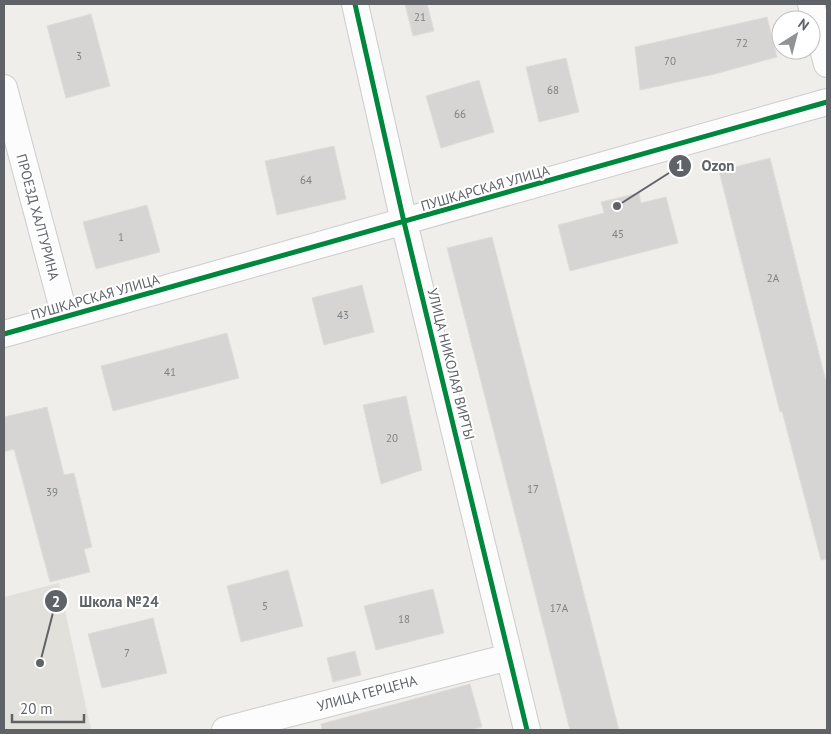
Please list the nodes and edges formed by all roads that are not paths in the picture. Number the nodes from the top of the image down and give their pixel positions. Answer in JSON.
{"nodes":[{"id":1,"x":355,"y":4,"type":"edge"},
{"id":2,"x":811,"y":4,"type":"edge"},
{"id":3,"x":827,"y":64,"type":"edge"},
{"id":4,"x":4,"y":88,"type":"edge"},
{"id":5,"x":827,"y":102,"type":"edge"},
{"id":6,"x":404,"y":222,"type":"junction"},
{"id":7,"x":65,"y":317,"type":"junction"},
{"id":8,"x":4,"y":334,"type":"edge"},
{"id":9,"x":509,"y":656,"type":"junction"},
{"id":10,"x":225,"y":730,"type":"edge"},
{"id":11,"x":527,"y":730,"type":"edge"}],
"edges":[{"from":1,"to":6,"type":"street","name":"УЛИЦА НИКОЛАЯ ВИРТЫ"},
{"from":2,"to":3,"type":"street"},
{"from":4,"to":7,"type":"street","name":"ПРОЕЗД ХАЛТУРИНА"},
{"from":5,"to":6,"type":"street","name":"ПУШКАРСКАЯ УЛИЦА"},
{"from":6,"to":7,"type":"street","name":"ПУШКАРСКАЯ УЛИЦА"},
{"from":6,"to":9,"type":"street","name":"УЛИЦА НИКОЛАЯ ВИРТЫ"},
{"from":7,"to":8,"type":"street","name":"ПУШКАРСКАЯ УЛИЦА"},
{"from":9,"to":10,"type":"street","name":"УЛИЦА ГЕРЦЕНА"},
{"from":9,"to":11,"type":"street","name":"УЛИЦА НИКОЛАЯ ВИРТЫ"}]}
